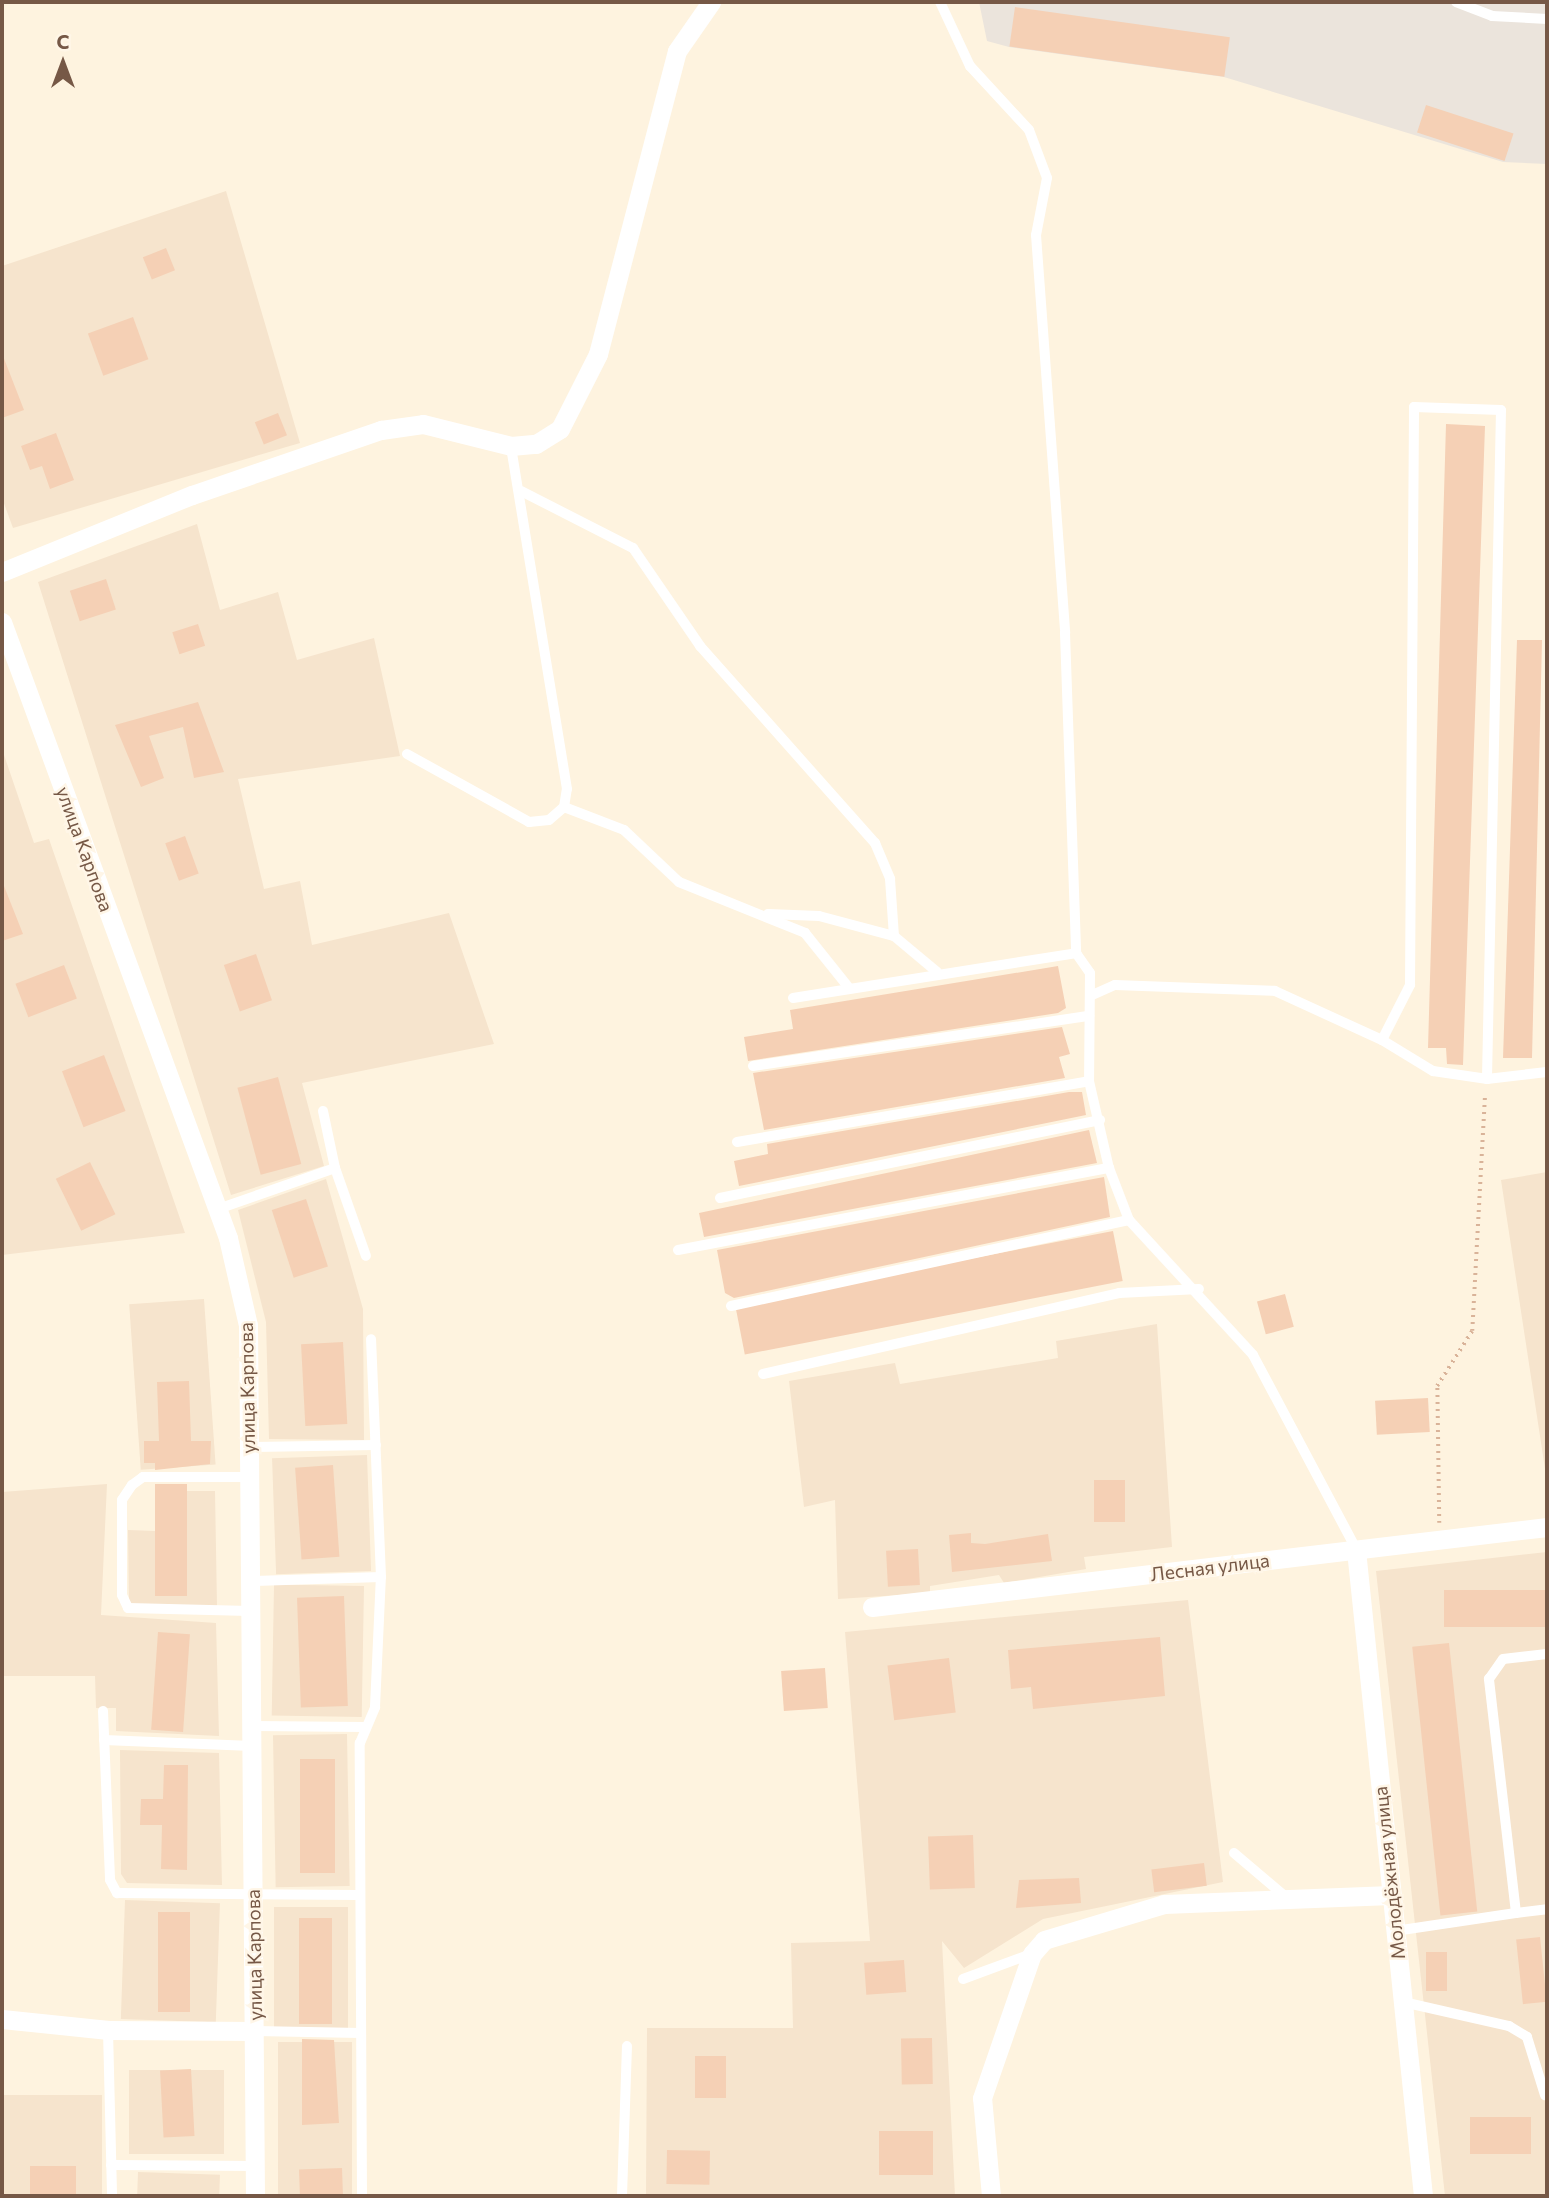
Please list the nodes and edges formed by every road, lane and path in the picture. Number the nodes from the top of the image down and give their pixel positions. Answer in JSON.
{"nodes":[{"id":1,"x":711,"y":2,"type":"edge"},
{"id":2,"x":940,"y":2,"type":"edge"},
{"id":3,"x":1456,"y":2,"type":"edge"},
{"id":4,"x":1547,"y":19,"type":"edge"},
{"id":5,"x":511,"y":446,"type":"junction"},
{"id":6,"x":521,"y":491,"type":"junction"},
{"id":7,"x":2,"y":572,"type":"edge"},
{"id":8,"x":2,"y":622,"type":"edge"},
{"id":9,"x":407,"y":754,"type":"dead end"},
{"id":10,"x":564,"y":807,"type":"junction"},
{"id":11,"x":760,"y":914,"type":"junction"},
{"id":12,"x":894,"y":936,"type":"junction"},
{"id":13,"x":1076,"y":953,"type":"junction"},
{"id":14,"x":937,"y":972,"type":"junction"},
{"id":15,"x":849,"y":988,"type":"junction"},
{"id":16,"x":1090,"y":996,"type":"junction"},
{"id":17,"x":793,"y":998,"type":"dead end"},
{"id":18,"x":1089,"y":1016,"type":"junction"},
{"id":19,"x":1382,"y":1040,"type":"junction"},
{"id":20,"x":753,"y":1066,"type":"dead end"},
{"id":21,"x":1547,"y":1072,"type":"edge"},
{"id":22,"x":1487,"y":1079,"type":"junction"},
{"id":23,"x":1089,"y":1081,"type":"junction"},
{"id":24,"x":323,"y":1111,"type":"dead end"},
{"id":25,"x":1100,"y":1120,"type":"junction"},
{"id":26,"x":737,"y":1142,"type":"dead end"},
{"id":27,"x":335,"y":1168,"type":"junction"},
{"id":28,"x":1109,"y":1168,"type":"junction"},
{"id":29,"x":720,"y":1198,"type":"dead end"},
{"id":30,"x":218,"y":1209,"type":"junction"},
{"id":31,"x":1129,"y":1220,"type":"junction"},
{"id":32,"x":678,"y":1250,"type":"dead end"},
{"id":33,"x":366,"y":1256,"type":"dead end"},
{"id":34,"x":1199,"y":1289,"type":"junction"},
{"id":35,"x":731,"y":1306,"type":"dead end"},
{"id":36,"x":371,"y":1339,"type":"dead end"},
{"id":37,"x":763,"y":1374,"type":"dead end"},
{"id":38,"x":376,"y":1446,"type":"junction"},
{"id":39,"x":249,"y":1447,"type":"junction"},
{"id":40,"x":249,"y":1477,"type":"junction"},
{"id":41,"x":1547,"y":1527,"type":"edge"},
{"id":42,"x":1439,"y":1539,"type":"junction"},
{"id":43,"x":1356,"y":1550,"type":"junction"},
{"id":44,"x":381,"y":1577,"type":"junction"},
{"id":45,"x":250,"y":1581,"type":"junction"},
{"id":46,"x":872,"y":1607,"type":"dead end"},
{"id":47,"x":250,"y":1611,"type":"junction"},
{"id":48,"x":1547,"y":1654,"type":"edge"},
{"id":49,"x":103,"y":1711,"type":"dead end"},
{"id":50,"x":251,"y":1726,"type":"junction"},
{"id":51,"x":364,"y":1727,"type":"junction"},
{"id":52,"x":104,"y":1740,"type":"junction"},
{"id":53,"x":252,"y":1746,"type":"junction"},
{"id":54,"x":1234,"y":1853,"type":"dead end"},
{"id":55,"x":360,"y":1895,"type":"junction"},
{"id":56,"x":1391,"y":1895,"type":"junction"},
{"id":57,"x":253,"y":1896,"type":"junction"},
{"id":58,"x":1291,"y":1903,"type":"junction"},
{"id":59,"x":1547,"y":1909,"type":"edge"},
{"id":60,"x":1516,"y":1913,"type":"junction"},
{"id":61,"x":1395,"y":1931,"type":"junction"},
{"id":62,"x":1032,"y":1954,"type":"junction"},
{"id":63,"x":963,"y":1979,"type":"dead end"},
{"id":64,"x":1403,"y":2002,"type":"junction"},
{"id":65,"x":2,"y":2019,"type":"edge"},
{"id":66,"x":108,"y":2030,"type":"junction"},
{"id":67,"x":254,"y":2031,"type":"junction"},
{"id":68,"x":361,"y":2033,"type":"junction"},
{"id":69,"x":627,"y":2046,"type":"dead end"},
{"id":70,"x":1545,"y":2095,"type":"dead end"},
{"id":71,"x":111,"y":2165,"type":"junction"},
{"id":72,"x":255,"y":2166,"type":"junction"},
{"id":73,"x":112,"y":2196,"type":"edge"},
{"id":74,"x":255,"y":2196,"type":"edge"},
{"id":75,"x":362,"y":2196,"type":"edge"},
{"id":76,"x":622,"y":2196,"type":"edge"},
{"id":77,"x":991,"y":2196,"type":"edge"},
{"id":78,"x":1423,"y":2196,"type":"edge"}],
"edges":[{"from":1,"to":5,"type":"street"},
{"from":2,"to":13,"type":"lane"},
{"from":3,"to":4,"type":"lane"},
{"from":5,"to":6,"type":"lane"},
{"from":5,"to":7,"type":"street"},
{"from":6,"to":10,"type":"lane"},
{"from":6,"to":12,"type":"lane"},
{"from":8,"to":30,"type":"street","name":"улица Карпова"},
{"from":9,"to":10,"type":"lane"},
{"from":10,"to":11,"type":"lane"},
{"from":11,"to":12,"type":"lane"},
{"from":11,"to":15,"type":"lane"},
{"from":12,"to":14,"type":"lane"},
{"from":13,"to":14,"type":"lane"},
{"from":13,"to":16,"type":"lane"},
{"from":14,"to":15,"type":"lane"},
{"from":15,"to":17,"type":"lane"},
{"from":16,"to":18,"type":"lane"},
{"from":16,"to":19,"type":"lane"},
{"from":18,"to":20,"type":"lane"},
{"from":18,"to":23,"type":"lane"},
{"from":19,"to":22,"type":"lane"},
{"from":19,"to":22,"type":"lane"},
{"from":21,"to":22,"type":"lane"},
{"from":22,"to":42,"type":"path"},
{"from":23,"to":25,"type":"lane"},
{"from":23,"to":26,"type":"lane"},
{"from":24,"to":27,"type":"lane"},
{"from":25,"to":28,"type":"lane"},
{"from":25,"to":29,"type":"lane"},
{"from":27,"to":30,"type":"lane"},
{"from":27,"to":33,"type":"lane"},
{"from":28,"to":31,"type":"lane"},
{"from":28,"to":32,"type":"lane"},
{"from":30,"to":39,"type":"street","name":"улица Карпова"},
{"from":31,"to":34,"type":"lane"},
{"from":31,"to":35,"type":"lane"},
{"from":34,"to":37,"type":"lane"},
{"from":34,"to":43,"type":"lane"},
{"from":36,"to":38,"type":"lane"},
{"from":38,"to":39,"type":"lane"},
{"from":38,"to":44,"type":"lane"},
{"from":39,"to":40,"type":"street","name":"улица Карпова"},
{"from":40,"to":45,"type":"street","name":"улица Карпова"},
{"from":40,"to":47,"type":"lane"},
{"from":41,"to":42,"type":"street","name":"Лесная улица"},
{"from":42,"to":43,"type":"street","name":"Лесная улица"},
{"from":43,"to":46,"type":"street","name":"Лесная улица"},
{"from":43,"to":56,"type":"street","name":"Молодёжная улица"},
{"from":44,"to":45,"type":"lane"},
{"from":44,"to":51,"type":"lane"},
{"from":45,"to":47,"type":"street","name":"улица Карпова"},
{"from":47,"to":50,"type":"street","name":"улица Карпова"},
{"from":48,"to":60,"type":"lane"},
{"from":49,"to":52,"type":"lane"},
{"from":50,"to":51,"type":"lane"},
{"from":50,"to":53,"type":"street","name":"улица Карпова"},
{"from":51,"to":55,"type":"lane"},
{"from":52,"to":53,"type":"lane"},
{"from":52,"to":57,"type":"lane"},
{"from":53,"to":57,"type":"street","name":"улица Карпова"},
{"from":54,"to":58,"type":"lane"},
{"from":55,"to":57,"type":"lane"},
{"from":55,"to":68,"type":"lane"},
{"from":56,"to":58,"type":"street"},
{"from":56,"to":61,"type":"street","name":"Молодёжная улица"},
{"from":57,"to":67,"type":"street","name":"улица Карпова"},
{"from":58,"to":62,"type":"street"},
{"from":59,"to":60,"type":"lane"},
{"from":60,"to":61,"type":"lane"},
{"from":61,"to":64,"type":"street","name":"Молодёжная улица"},
{"from":62,"to":63,"type":"lane"},
{"from":62,"to":77,"type":"street"},
{"from":64,"to":70,"type":"lane"},
{"from":64,"to":78,"type":"street","name":"Молодёжная улица"},
{"from":65,"to":66,"type":"street"},
{"from":66,"to":67,"type":"street"},
{"from":66,"to":71,"type":"lane"},
{"from":67,"to":68,"type":"lane"},
{"from":67,"to":72,"type":"street","name":"улица Карпова"},
{"from":68,"to":75,"type":"lane"},
{"from":69,"to":76,"type":"lane"},
{"from":71,"to":72,"type":"lane"},
{"from":71,"to":73,"type":"lane"},
{"from":72,"to":74,"type":"street","name":"улица Карпова"}]}
